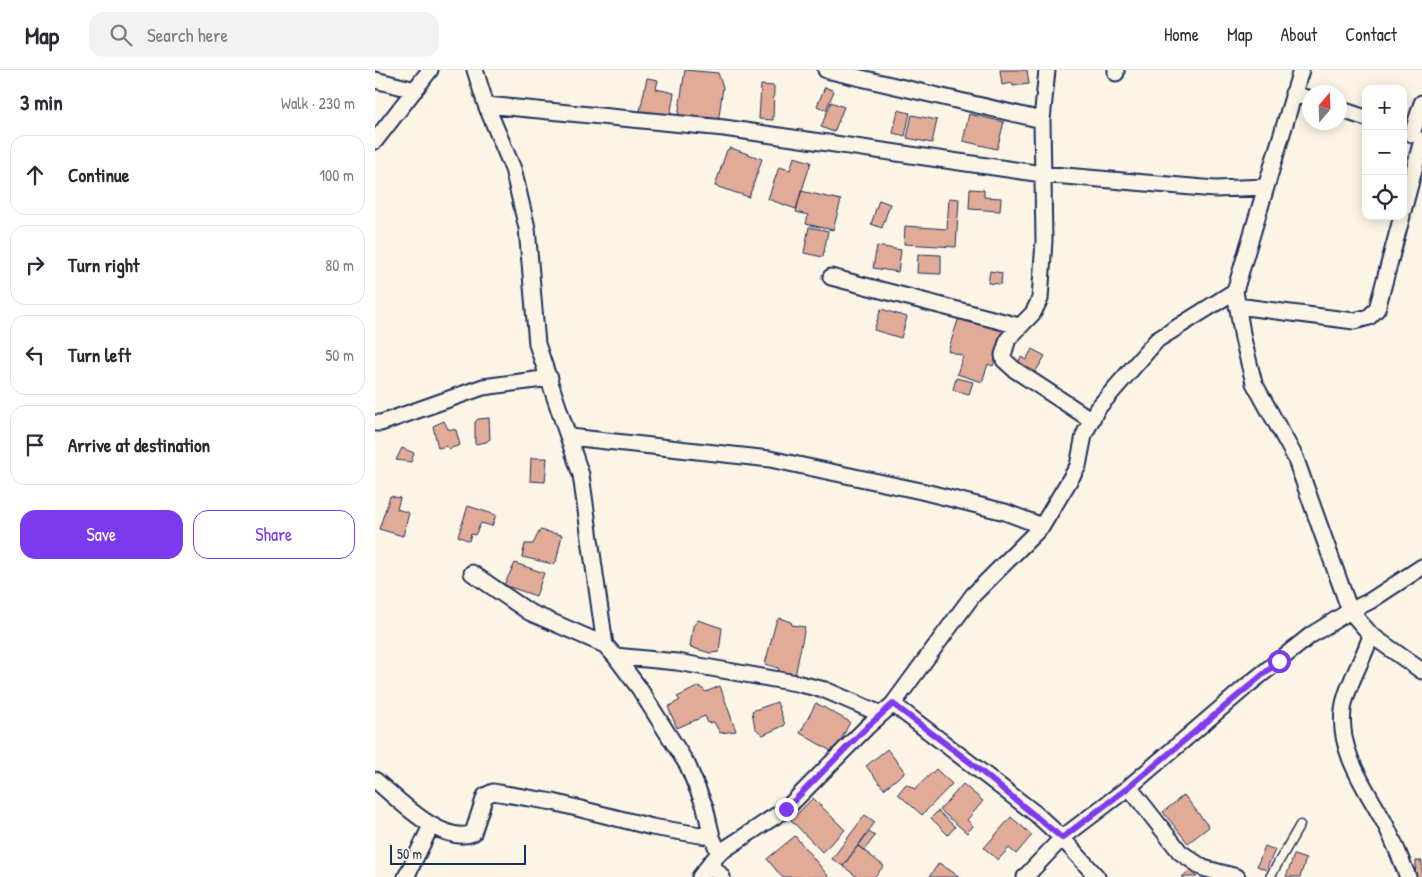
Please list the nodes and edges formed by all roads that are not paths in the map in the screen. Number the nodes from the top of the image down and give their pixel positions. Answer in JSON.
{"nodes":[{"id":1,"x":430,"y":70,"type":"edge"},
{"id":2,"x":826,"y":70,"type":"edge"},
{"id":3,"x":1047,"y":70,"type":"edge"},
{"id":4,"x":1301,"y":70,"type":"edge"},
{"id":5,"x":478,"y":72,"type":"edge"},
{"id":6,"x":375,"y":80,"type":"edge"},
{"id":7,"x":415,"y":90,"type":"junction"},
{"id":8,"x":1293,"y":93,"type":"junction"},
{"id":9,"x":1302,"y":96,"type":"edge"},
{"id":10,"x":1422,"y":103,"type":"edge"},
{"id":11,"x":486,"y":106,"type":"junction"},
{"id":12,"x":1347,"y":112,"type":"edge"},
{"id":13,"x":1362,"y":117,"type":"edge"},
{"id":14,"x":1042,"y":120,"type":"junction"},
{"id":15,"x":1415,"y":136,"type":"edge"},
{"id":16,"x":375,"y":141,"type":"edge"},
{"id":17,"x":1042,"y":174,"type":"junction"},
{"id":18,"x":1407,"y":186,"type":"edge"},
{"id":19,"x":1266,"y":187,"type":"junction"},
{"id":20,"x":1401,"y":220,"type":"edge"},
{"id":21,"x":831,"y":277,"type":"dead end"},
{"id":22,"x":1235,"y":291,"type":"junction"},
{"id":23,"x":1237,"y":306,"type":"junction"},
{"id":24,"x":1019,"y":326,"type":"junction"},
{"id":25,"x":550,"y":378,"type":"junction"},
{"id":26,"x":1091,"y":419,"type":"junction"},
{"id":27,"x":375,"y":423,"type":"edge"},
{"id":28,"x":570,"y":437,"type":"junction"},
{"id":29,"x":1042,"y":526,"type":"junction"},
{"id":30,"x":1422,"y":567,"type":"edge"},
{"id":31,"x":472,"y":573,"type":"dead end"},
{"id":32,"x":1349,"y":611,"type":"junction"},
{"id":33,"x":1371,"y":635,"type":"junction"},
{"id":34,"x":610,"y":650,"type":"junction"},
{"id":35,"x":1422,"y":671,"type":"edge"},
{"id":36,"x":893,"y":704,"type":"junction"},
{"id":37,"x":881,"y":714,"type":"junction"},
{"id":38,"x":375,"y":780,"type":"edge"},
{"id":39,"x":1129,"y":787,"type":"junction"},
{"id":40,"x":1300,"y":825,"type":"dead end"},
{"id":41,"x":431,"y":826,"type":"junction"},
{"id":42,"x":712,"y":837,"type":"junction"},
{"id":43,"x":1062,"y":838,"type":"junction"},
{"id":44,"x":715,"y":858,"type":"junction"},
{"id":45,"x":406,"y":877,"type":"edge"},
{"id":46,"x":700,"y":877,"type":"edge"},
{"id":47,"x":722,"y":877,"type":"edge"},
{"id":48,"x":1025,"y":877,"type":"edge"},
{"id":49,"x":1097,"y":877,"type":"edge"},
{"id":50,"x":1237,"y":877,"type":"edge"},
{"id":51,"x":1271,"y":877,"type":"edge"},
{"id":52,"x":1408,"y":877,"type":"edge"}],
"edges":[{"from":1,"to":7,"type":"street"},
{"from":2,"to":14,"type":"street"},
{"from":3,"to":14,"type":"street"},
{"from":4,"to":8,"type":"street"},
{"from":5,"to":11,"type":"street"},
{"from":6,"to":7,"type":"street"},
{"from":7,"to":16,"type":"street"},
{"from":8,"to":9,"type":"street"},
{"from":8,"to":19,"type":"street"},
{"from":10,"to":15,"type":"street"},
{"from":11,"to":17,"type":"street"},
{"from":11,"to":25,"type":"street"},
{"from":12,"to":13,"type":"street"},
{"from":14,"to":17,"type":"street"},
{"from":15,"to":18,"type":"street"},
{"from":17,"to":19,"type":"street"},
{"from":17,"to":24,"type":"street"},
{"from":19,"to":22,"type":"street"},
{"from":20,"to":23,"type":"street"},
{"from":21,"to":24,"type":"street"},
{"from":22,"to":23,"type":"street"},
{"from":22,"to":26,"type":"street"},
{"from":23,"to":32,"type":"street"},
{"from":24,"to":26,"type":"street"},
{"from":25,"to":27,"type":"street"},
{"from":25,"to":28,"type":"street"},
{"from":26,"to":29,"type":"street"},
{"from":28,"to":29,"type":"street"},
{"from":28,"to":34,"type":"street"},
{"from":29,"to":36,"type":"street"},
{"from":30,"to":32,"type":"street"},
{"from":31,"to":34,"type":"street"},
{"from":32,"to":33,"type":"street"},
{"from":32,"to":39,"type":"street"},
{"from":33,"to":35,"type":"street"},
{"from":33,"to":52,"type":"street"},
{"from":34,"to":37,"type":"street"},
{"from":34,"to":42,"type":"street"},
{"from":36,"to":37,"type":"street"},
{"from":36,"to":43,"type":"street"},
{"from":37,"to":44,"type":"street"},
{"from":38,"to":41,"type":"street"},
{"from":39,"to":43,"type":"street"},
{"from":39,"to":50,"type":"street"},
{"from":40,"to":51,"type":"lane"},
{"from":41,"to":42,"type":"street"},
{"from":41,"to":45,"type":"street"},
{"from":42,"to":44,"type":"street"},
{"from":43,"to":48,"type":"street"},
{"from":43,"to":49,"type":"street"},
{"from":44,"to":46,"type":"street"},
{"from":44,"to":47,"type":"street"}]}
